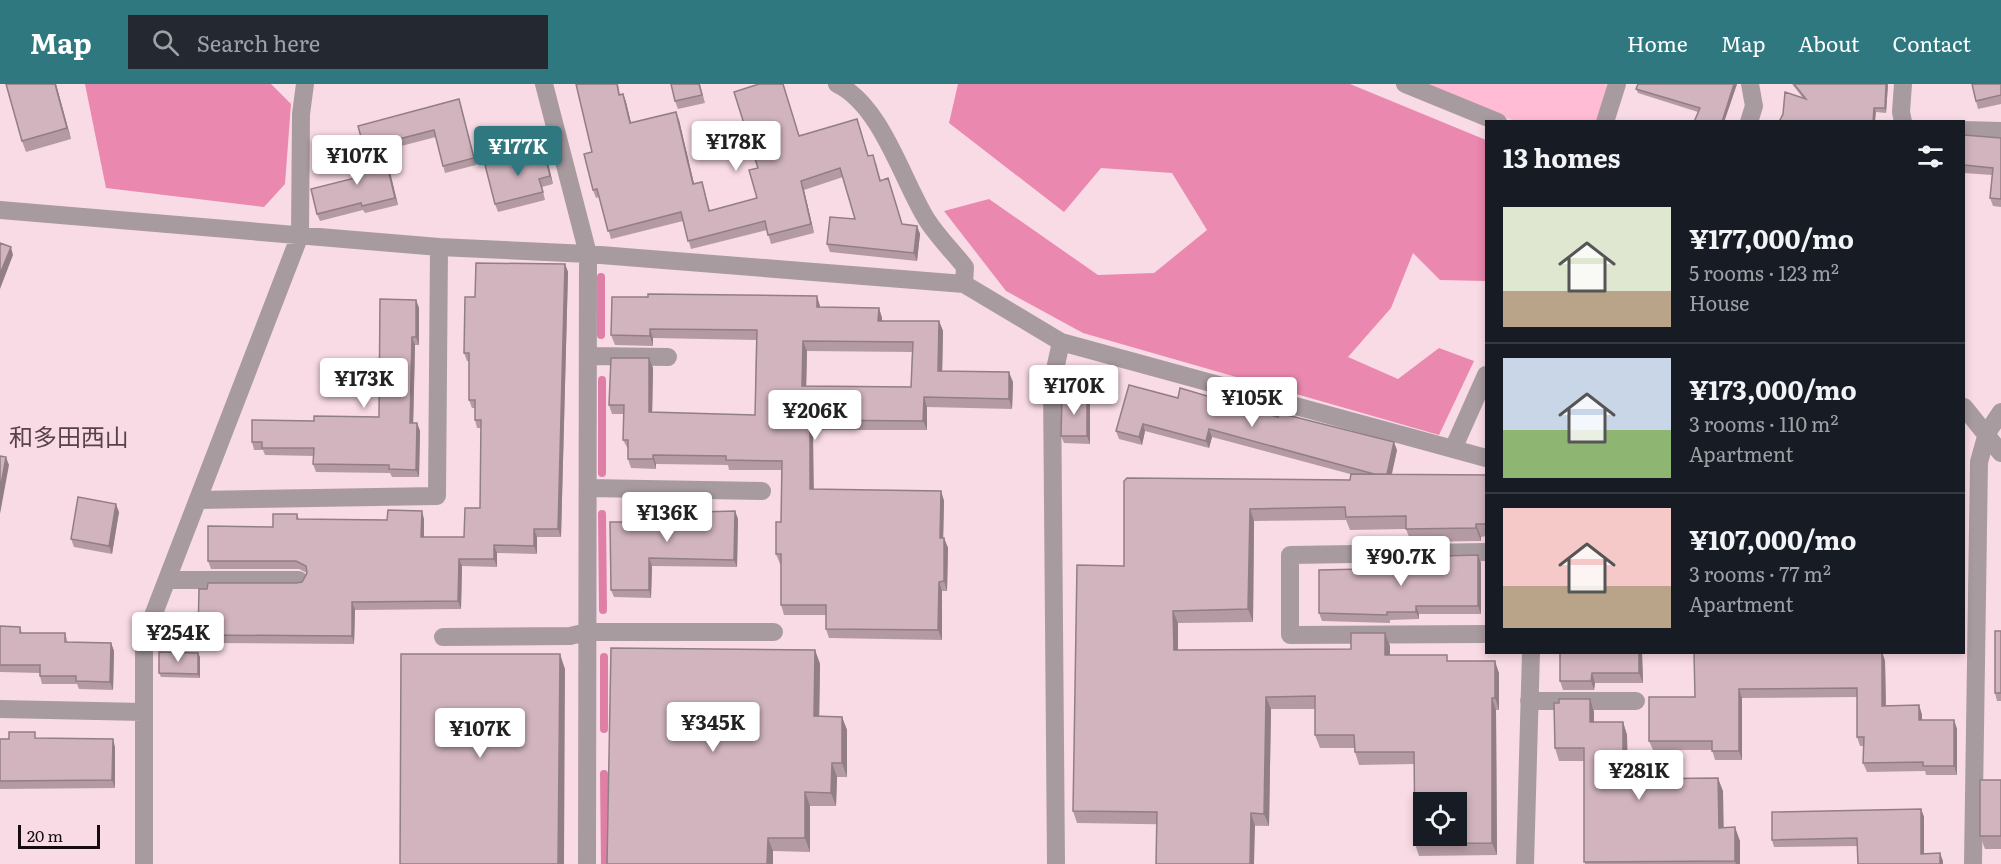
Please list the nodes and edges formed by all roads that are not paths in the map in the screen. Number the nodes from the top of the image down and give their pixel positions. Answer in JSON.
{"nodes":[{"id":1,"x":305,"y":84,"type":"edge"},
{"id":2,"x":544,"y":84,"type":"edge"},
{"id":3,"x":837,"y":84,"type":"edge"},
{"id":4,"x":1405,"y":84,"type":"edge"},
{"id":5,"x":1617,"y":84,"type":"edge"},
{"id":6,"x":1750,"y":84,"type":"edge"},
{"id":7,"x":1903,"y":84,"type":"edge"},
{"id":8,"x":1493,"y":120,"type":"edge"},
{"id":9,"x":1606,"y":120,"type":"edge"},
{"id":10,"x":1750,"y":120,"type":"edge"},
{"id":11,"x":1903,"y":120,"type":"edge"},
{"id":12,"x":1965,"y":130,"type":"edge"},
{"id":13,"x":2001,"y":131,"type":"edge"},
{"id":14,"x":0,"y":210,"type":"edge"},
{"id":15,"x":300,"y":235,"type":"junction"},
{"id":16,"x":439,"y":247,"type":"junction"},
{"id":17,"x":588,"y":254,"type":"junction"},
{"id":18,"x":964,"y":284,"type":"junction"},
{"id":19,"x":1061,"y":342,"type":"junction"},
{"id":20,"x":588,"y":356,"type":"junction"},
{"id":21,"x":668,"y":357,"type":"dead end"},
{"id":22,"x":1485,"y":377,"type":"edge"},
{"id":23,"x":1965,"y":408,"type":"edge"},
{"id":24,"x":2001,"y":412,"type":"edge"},
{"id":25,"x":1987,"y":433,"type":"junction"},
{"id":26,"x":1453,"y":449,"type":"junction"},
{"id":27,"x":2001,"y":453,"type":"edge"},
{"id":28,"x":1485,"y":458,"type":"edge"},
{"id":29,"x":588,"y":488,"type":"junction"},
{"id":30,"x":762,"y":491,"type":"dead end"},
{"id":31,"x":198,"y":500,"type":"junction"},
{"id":32,"x":1485,"y":552,"type":"edge"},
{"id":33,"x":167,"y":580,"type":"junction"},
{"id":34,"x":299,"y":580,"type":"edge"},
{"id":35,"x":587,"y":632,"type":"junction"},
{"id":36,"x":774,"y":632,"type":"dead end"},
{"id":37,"x":1485,"y":634,"type":"edge"},
{"id":38,"x":443,"y":637,"type":"dead end"},
{"id":39,"x":1531,"y":654,"type":"edge"},
{"id":40,"x":1529,"y":701,"type":"junction"},
{"id":41,"x":1636,"y":701,"type":"dead end"},
{"id":42,"x":0,"y":710,"type":"edge"},
{"id":43,"x":144,"y":712,"type":"junction"},
{"id":44,"x":144,"y":864,"type":"edge"},
{"id":45,"x":587,"y":864,"type":"edge"},
{"id":46,"x":1056,"y":864,"type":"edge"},
{"id":47,"x":1525,"y":864,"type":"edge"},
{"id":48,"x":1973,"y":864,"type":"edge"}],
"edges":[{"from":1,"to":15,"type":"street"},
{"from":2,"to":17,"type":"street"},
{"from":3,"to":18,"type":"street"},
{"from":4,"to":8,"type":"street"},
{"from":5,"to":9,"type":"street"},
{"from":6,"to":10,"type":"street"},
{"from":7,"to":11,"type":"street"},
{"from":12,"to":13,"type":"street"},
{"from":14,"to":15,"type":"street"},
{"from":15,"to":16,"type":"street"},
{"from":15,"to":31,"type":"street"},
{"from":16,"to":17,"type":"street"},
{"from":16,"to":31,"type":"street"},
{"from":17,"to":18,"type":"street"},
{"from":17,"to":20,"type":"street"},
{"from":18,"to":19,"type":"street"},
{"from":19,"to":26,"type":"street"},
{"from":19,"to":46,"type":"street"},
{"from":20,"to":21,"type":"street"},
{"from":20,"to":29,"type":"street"},
{"from":22,"to":26,"type":"street"},
{"from":23,"to":25,"type":"street"},
{"from":24,"to":25,"type":"street"},
{"from":25,"to":27,"type":"street"},
{"from":25,"to":48,"type":"street"},
{"from":26,"to":28,"type":"street"},
{"from":29,"to":30,"type":"street"},
{"from":29,"to":35,"type":"street"},
{"from":31,"to":33,"type":"street"},
{"from":32,"to":37,"type":"street"},
{"from":33,"to":34,"type":"street"},
{"from":33,"to":43,"type":"street"},
{"from":35,"to":36,"type":"street"},
{"from":35,"to":38,"type":"street"},
{"from":35,"to":45,"type":"street"},
{"from":39,"to":40,"type":"street"},
{"from":40,"to":41,"type":"street"},
{"from":40,"to":47,"type":"street"},
{"from":42,"to":43,"type":"street"},
{"from":43,"to":44,"type":"street"}]}
